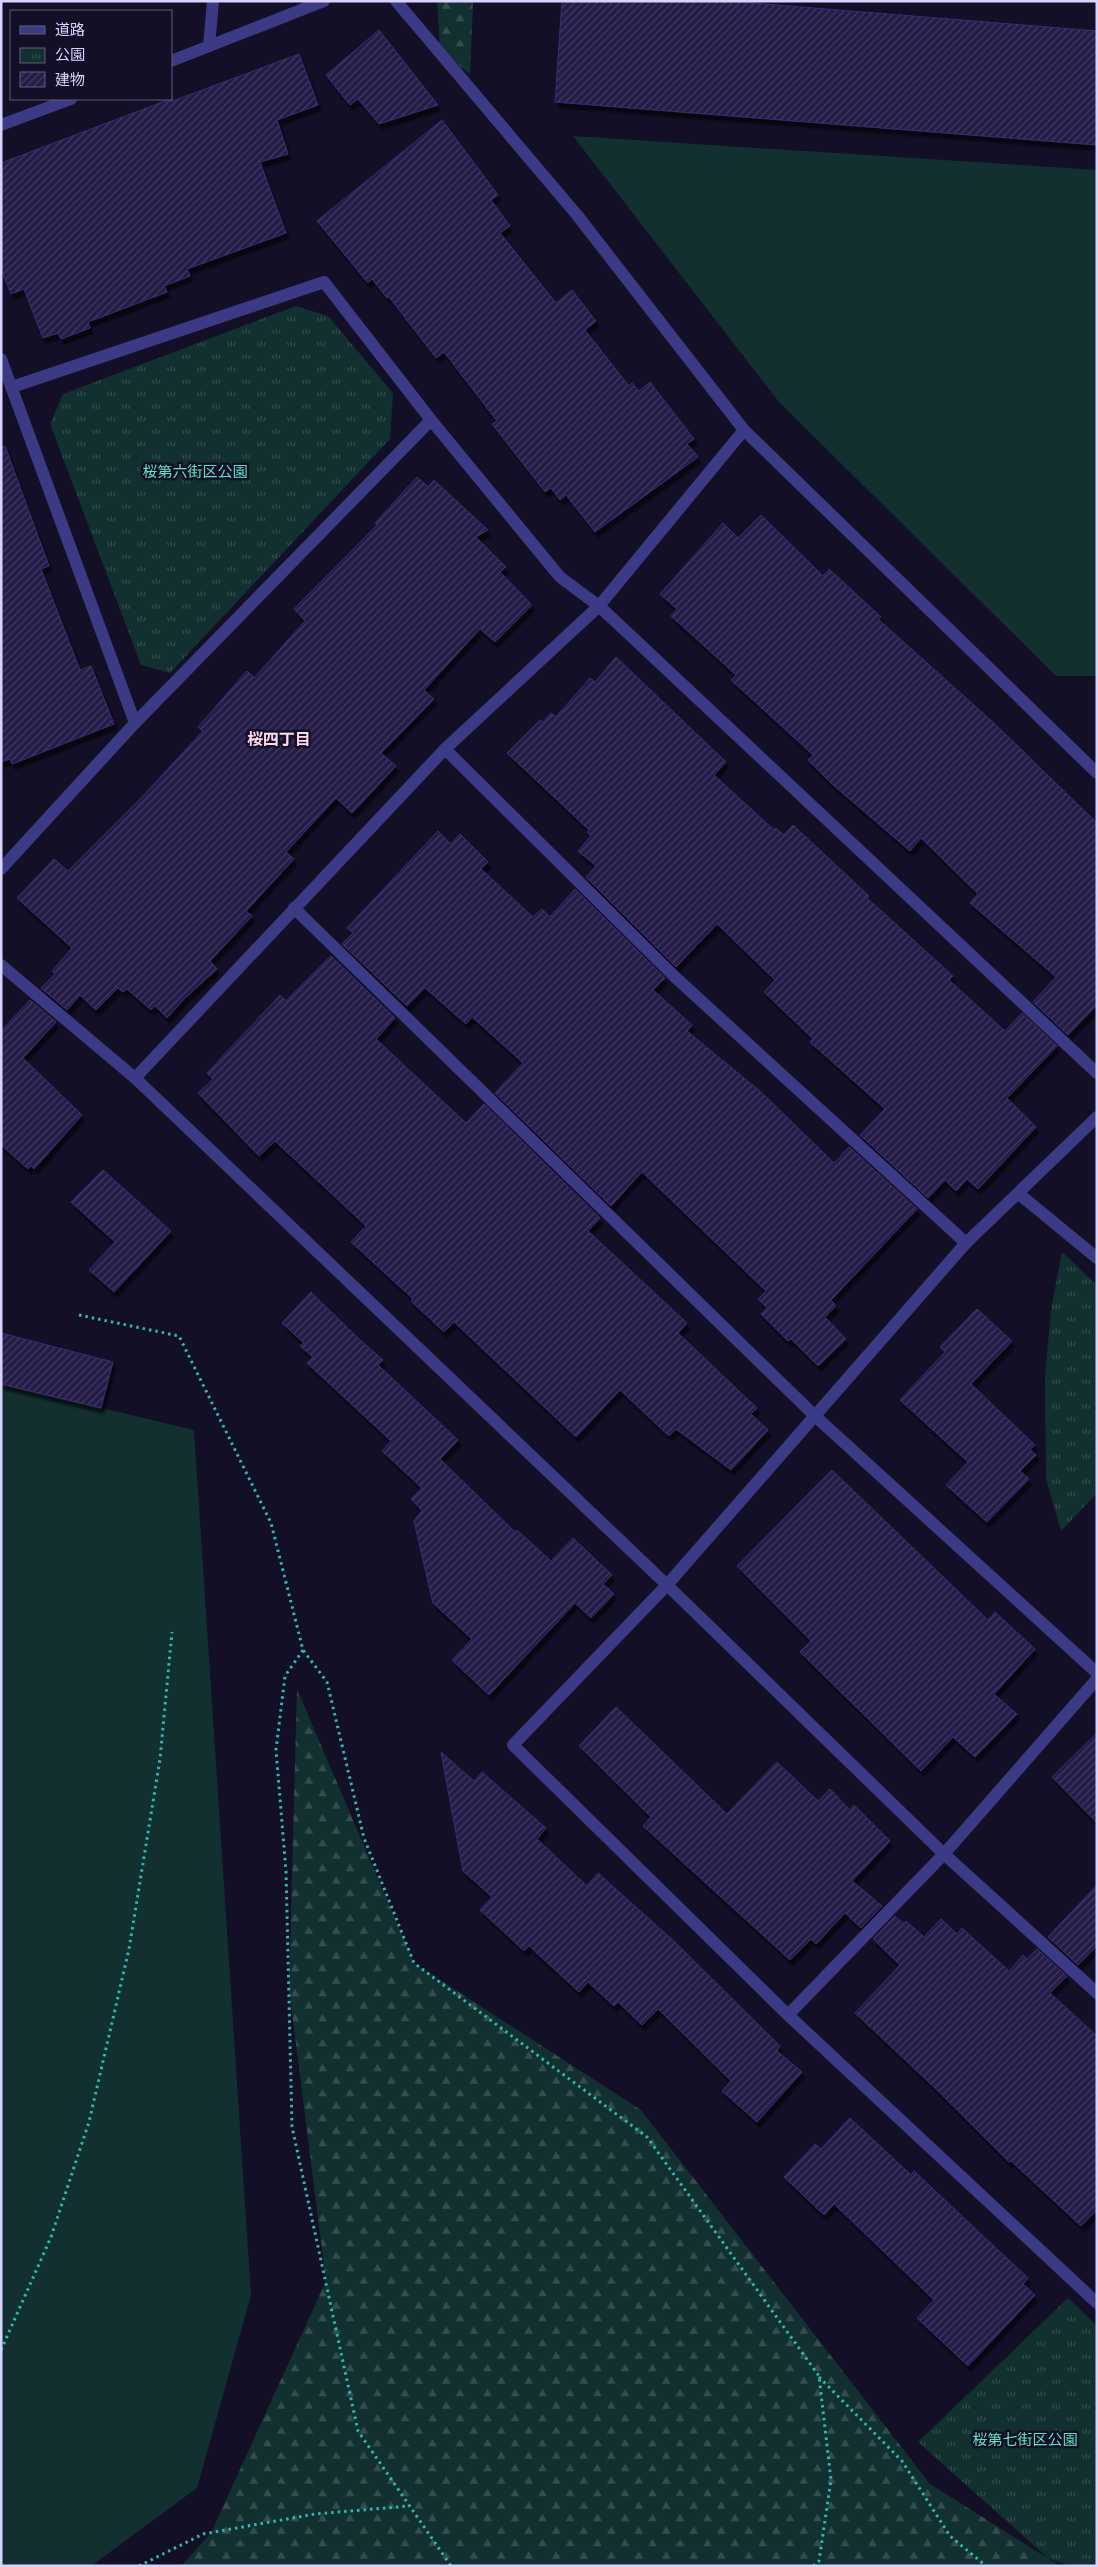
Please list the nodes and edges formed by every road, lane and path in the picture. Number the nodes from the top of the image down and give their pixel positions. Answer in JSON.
{"nodes":[{"id":1,"x":213,"y":1,"type":"edge"},
{"id":2,"x":324,"y":1,"type":"edge"},
{"id":3,"x":396,"y":1,"type":"edge"},
{"id":4,"x":210,"y":46,"type":"junction"},
{"id":5,"x":172,"y":61,"type":"edge"},
{"id":6,"x":68,"y":100,"type":"edge"},
{"id":7,"x":1,"y":125,"type":"edge"},
{"id":8,"x":1,"y":359,"type":"edge"},
{"id":9,"x":12,"y":387,"type":"junction"},
{"id":10,"x":431,"y":420,"type":"junction"},
{"id":11,"x":744,"y":430,"type":"junction"},
{"id":12,"x":599,"y":606,"type":"junction"},
{"id":13,"x":135,"y":723,"type":"junction"},
{"id":14,"x":444,"y":749,"type":"junction"},
{"id":15,"x":1094,"y":766,"type":"edge"},
{"id":16,"x":1,"y":869,"type":"edge"},
{"id":17,"x":294,"y":908,"type":"junction"},
{"id":18,"x":1,"y":965,"type":"edge"},
{"id":19,"x":1097,"y":1073,"type":"edge"},
{"id":20,"x":135,"y":1078,"type":"junction"},
{"id":21,"x":1097,"y":1117,"type":"edge"},
{"id":22,"x":1019,"y":1194,"type":"junction"},
{"id":23,"x":966,"y":1243,"type":"junction"},
{"id":24,"x":1097,"y":1258,"type":"edge"},
{"id":25,"x":79,"y":1314,"type":"dead end"},
{"id":26,"x":815,"y":1416,"type":"junction"},
{"id":27,"x":666,"y":1585,"type":"junction"},
{"id":28,"x":172,"y":1632,"type":"dead end"},
{"id":29,"x":303,"y":1650,"type":"junction"},
{"id":30,"x":1097,"y":1673,"type":"edge"},
{"id":31,"x":1097,"y":1679,"type":"edge"},
{"id":32,"x":944,"y":1854,"type":"junction"},
{"id":33,"x":1097,"y":1993,"type":"edge"},
{"id":34,"x":788,"y":2015,"type":"junction"},
{"id":35,"x":1097,"y":2303,"type":"edge"},
{"id":36,"x":1,"y":2350,"type":"edge"},
{"id":37,"x":819,"y":2376,"type":"junction"},
{"id":38,"x":410,"y":2506,"type":"junction"},
{"id":39,"x":139,"y":2566,"type":"edge"},
{"id":40,"x":450,"y":2566,"type":"edge"},
{"id":41,"x":813,"y":2566,"type":"edge"},
{"id":42,"x":986,"y":2566,"type":"edge"}],
"edges":[{"from":1,"to":4,"type":"street"},
{"from":2,"to":4,"type":"street"},
{"from":3,"to":11,"type":"street"},
{"from":4,"to":5,"type":"street"},
{"from":6,"to":7,"type":"street"},
{"from":8,"to":9,"type":"street"},
{"from":9,"to":10,"type":"street"},
{"from":9,"to":13,"type":"street"},
{"from":10,"to":12,"type":"street"},
{"from":10,"to":13,"type":"street"},
{"from":11,"to":12,"type":"street"},
{"from":11,"to":15,"type":"street"},
{"from":12,"to":14,"type":"street"},
{"from":12,"to":19,"type":"street"},
{"from":13,"to":16,"type":"street"},
{"from":14,"to":17,"type":"street"},
{"from":14,"to":23,"type":"street"},
{"from":17,"to":20,"type":"street"},
{"from":17,"to":26,"type":"street"},
{"from":18,"to":20,"type":"street"},
{"from":20,"to":27,"type":"street"},
{"from":21,"to":22,"type":"street"},
{"from":22,"to":23,"type":"street"},
{"from":22,"to":24,"type":"street"},
{"from":23,"to":26,"type":"street"},
{"from":25,"to":29,"type":"path"},
{"from":26,"to":27,"type":"street"},
{"from":26,"to":30,"type":"street"},
{"from":27,"to":32,"type":"street"},
{"from":27,"to":34,"type":"street"},
{"from":28,"to":36,"type":"path"},
{"from":29,"to":37,"type":"path"},
{"from":29,"to":38,"type":"path"},
{"from":31,"to":32,"type":"street"},
{"from":32,"to":33,"type":"street"},
{"from":32,"to":34,"type":"street"},
{"from":34,"to":35,"type":"street"},
{"from":37,"to":41,"type":"path"},
{"from":37,"to":42,"type":"path"},
{"from":38,"to":39,"type":"path"},
{"from":38,"to":40,"type":"path"}]}
